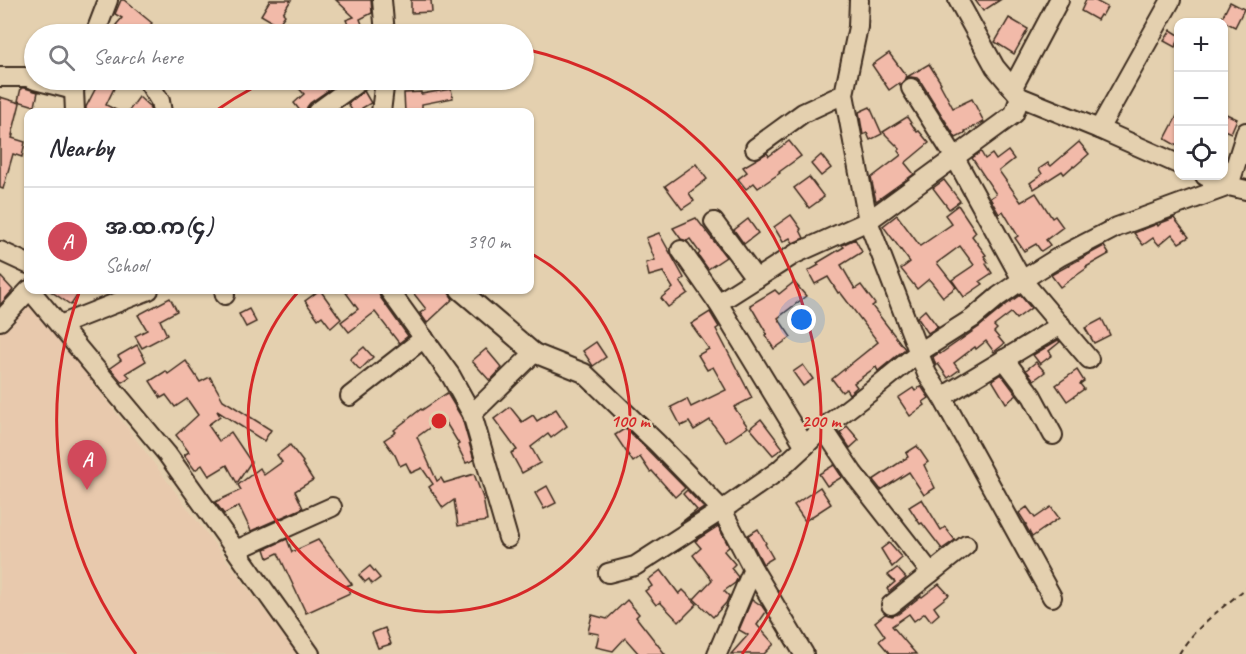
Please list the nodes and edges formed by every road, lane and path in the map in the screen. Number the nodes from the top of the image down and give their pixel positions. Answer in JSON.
{"nodes":[{"id":1,"x":108,"y":0,"type":"edge"},
{"id":2,"x":382,"y":0,"type":"edge"},
{"id":3,"x":859,"y":0,"type":"edge"},
{"id":4,"x":958,"y":0,"type":"edge"},
{"id":5,"x":1059,"y":0,"type":"edge"},
{"id":6,"x":1171,"y":0,"type":"edge"},
{"id":7,"x":99,"y":24,"type":"edge"},
{"id":8,"x":384,"y":24,"type":"edge"},
{"id":9,"x":0,"y":77,"type":"edge"},
{"id":10,"x":24,"y":77,"type":"edge"},
{"id":11,"x":911,"y":88,"type":"dead end"},
{"id":12,"x":76,"y":90,"type":"edge"},
{"id":13,"x":153,"y":90,"type":"edge"},
{"id":14,"x":347,"y":90,"type":"edge"},
{"id":15,"x":384,"y":90,"type":"edge"},
{"id":16,"x":1016,"y":92,"type":"junction"},
{"id":17,"x":844,"y":94,"type":"junction"},
{"id":18,"x":75,"y":108,"type":"edge"},
{"id":19,"x":161,"y":108,"type":"edge"},
{"id":20,"x":322,"y":108,"type":"edge"},
{"id":21,"x":382,"y":108,"type":"edge"},
{"id":22,"x":1099,"y":129,"type":"junction"},
{"id":23,"x":1246,"y":132,"type":"edge"},
{"id":24,"x":755,"y":148,"type":"dead end"},
{"id":25,"x":954,"y":156,"type":"junction"},
{"id":26,"x":1174,"y":162,"type":"edge"},
{"id":27,"x":1216,"y":180,"type":"edge"},
{"id":28,"x":1238,"y":188,"type":"edge"},
{"id":29,"x":868,"y":221,"type":"junction"},
{"id":30,"x":714,"y":222,"type":"dead end"},
{"id":31,"x":0,"y":250,"type":"edge"},
{"id":32,"x":681,"y":250,"type":"dead end"},
{"id":33,"x":24,"y":262,"type":"edge"},
{"id":34,"x":756,"y":279,"type":"junction"},
{"id":35,"x":1022,"y":280,"type":"junction"},
{"id":36,"x":26,"y":294,"type":"edge"},
{"id":37,"x":33,"y":294,"type":"edge"},
{"id":38,"x":138,"y":294,"type":"edge"},
{"id":39,"x":392,"y":294,"type":"edge"},
{"id":40,"x":465,"y":294,"type":"edge"},
{"id":41,"x":718,"y":303,"type":"junction"},
{"id":42,"x":0,"y":321,"type":"edge"},
{"id":43,"x":60,"y":325,"type":"junction"},
{"id":44,"x":1061,"y":325,"type":"junction"},
{"id":45,"x":424,"y":338,"type":"junction"},
{"id":46,"x":534,"y":353,"type":"junction"},
{"id":47,"x":918,"y":353,"type":"junction"},
{"id":48,"x":1004,"y":359,"type":"junction"},
{"id":49,"x":1089,"y":359,"type":"dead end"},
{"id":50,"x":350,"y":396,"type":"dead end"},
{"id":51,"x":942,"y":397,"type":"junction"},
{"id":52,"x":472,"y":414,"type":"junction"},
{"id":53,"x":823,"y":428,"type":"junction"},
{"id":54,"x":1053,"y":435,"type":"dead end"},
{"id":55,"x":805,"y":446,"type":"junction"},
{"id":56,"x":332,"y":507,"type":"dead end"},
{"id":57,"x":722,"y":510,"type":"junction"},
{"id":58,"x":508,"y":538,"type":"dead end"},
{"id":59,"x":966,"y":545,"type":"dead end"},
{"id":60,"x":236,"y":550,"type":"junction"},
{"id":61,"x":753,"y":569,"type":"junction"},
{"id":62,"x":608,"y":573,"type":"dead end"},
{"id":63,"x":931,"y":573,"type":"junction"},
{"id":64,"x":1246,"y":588,"type":"edge"},
{"id":65,"x":1052,"y":597,"type":"dead end"},
{"id":66,"x":891,"y":605,"type":"dead end"},
{"id":67,"x":310,"y":654,"type":"edge"},
{"id":68,"x":717,"y":654,"type":"edge"},
{"id":69,"x":804,"y":654,"type":"edge"},
{"id":70,"x":1179,"y":654,"type":"edge"}],
"edges":[{"from":1,"to":7,"type":"street"},
{"from":2,"to":8,"type":"street"},
{"from":3,"to":17,"type":"street"},
{"from":4,"to":16,"type":"street"},
{"from":5,"to":16,"type":"street"},
{"from":6,"to":22,"type":"street"},
{"from":9,"to":10,"type":"street"},
{"from":11,"to":25,"type":"street"},
{"from":12,"to":18,"type":"street"},
{"from":13,"to":19,"type":"street"},
{"from":14,"to":20,"type":"street"},
{"from":15,"to":21,"type":"street"},
{"from":16,"to":22,"type":"street"},
{"from":16,"to":25,"type":"street"},
{"from":17,"to":24,"type":"street"},
{"from":17,"to":29,"type":"street"},
{"from":22,"to":26,"type":"street"},
{"from":23,"to":28,"type":"street"},
{"from":25,"to":29,"type":"street"},
{"from":25,"to":35,"type":"street"},
{"from":27,"to":28,"type":"street"},
{"from":28,"to":35,"type":"street"},
{"from":29,"to":34,"type":"street"},
{"from":29,"to":47,"type":"street"},
{"from":30,"to":34,"type":"street"},
{"from":31,"to":33,"type":"street"},
{"from":32,"to":41,"type":"street"},
{"from":34,"to":41,"type":"street"},
{"from":35,"to":44,"type":"street"},
{"from":35,"to":47,"type":"street"},
{"from":36,"to":42,"type":"street"},
{"from":37,"to":43,"type":"street"},
{"from":38,"to":43,"type":"street"},
{"from":39,"to":45,"type":"street"},
{"from":40,"to":46,"type":"street"},
{"from":41,"to":55,"type":"street"},
{"from":43,"to":60,"type":"street"},
{"from":44,"to":48,"type":"street"},
{"from":44,"to":49,"type":"street"},
{"from":45,"to":50,"type":"street"},
{"from":45,"to":52,"type":"street"},
{"from":46,"to":52,"type":"street"},
{"from":46,"to":57,"type":"street"},
{"from":47,"to":51,"type":"street"},
{"from":47,"to":53,"type":"street"},
{"from":48,"to":51,"type":"street"},
{"from":48,"to":54,"type":"street"},
{"from":51,"to":65,"type":"street"},
{"from":52,"to":58,"type":"street"},
{"from":53,"to":55,"type":"street"},
{"from":53,"to":63,"type":"street"},
{"from":55,"to":57,"type":"street"},
{"from":56,"to":60,"type":"street"},
{"from":57,"to":61,"type":"street"},
{"from":57,"to":62,"type":"street"},
{"from":59,"to":63,"type":"street"},
{"from":60,"to":67,"type":"street"},
{"from":61,"to":68,"type":"street"},
{"from":61,"to":69,"type":"street"},
{"from":63,"to":66,"type":"street"},
{"from":64,"to":70,"type":"path"}]}
